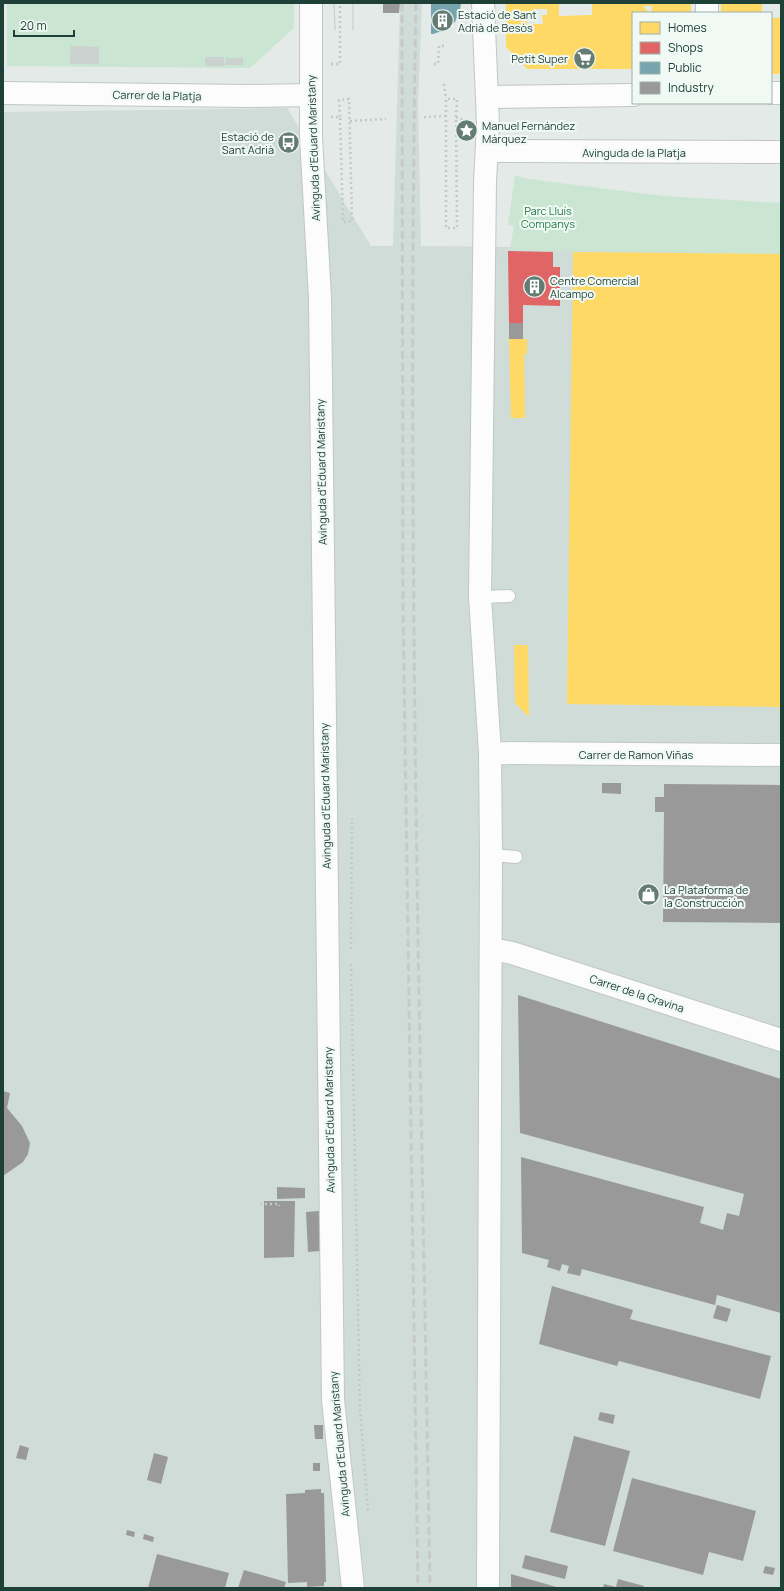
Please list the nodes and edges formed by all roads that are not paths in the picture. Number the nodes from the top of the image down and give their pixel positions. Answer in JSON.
{"nodes":[{"id":1,"x":311,"y":3,"type":"edge"},
{"id":2,"x":483,"y":3,"type":"edge"},
{"id":3,"x":3,"y":93,"type":"edge"},
{"id":4,"x":632,"y":94,"type":"edge"},
{"id":5,"x":311,"y":95,"type":"junction"},
{"id":6,"x":487,"y":97,"type":"junction"},
{"id":7,"x":488,"y":151,"type":"junction"},
{"id":8,"x":781,"y":152,"type":"edge"},
{"id":9,"x":509,"y":596,"type":"dead end"},
{"id":10,"x":480,"y":597,"type":"junction"},
{"id":11,"x":490,"y":753,"type":"junction"},
{"id":12,"x":781,"y":755,"type":"edge"},
{"id":13,"x":491,"y":855,"type":"junction"},
{"id":14,"x":516,"y":857,"type":"dead end"},
{"id":15,"x":492,"y":950,"type":"junction"},
{"id":16,"x":781,"y":1040,"type":"edge"},
{"id":17,"x":353,"y":1588,"type":"edge"},
{"id":18,"x":488,"y":1588,"type":"edge"}],
"edges":[{"from":1,"to":5,"type":"street","name":"Avinguda d'Eduard Maristany"},
{"from":2,"to":6,"type":"street"},
{"from":3,"to":5,"type":"street","name":"Carrer de la Platja"},
{"from":4,"to":6,"type":"street"},
{"from":5,"to":17,"type":"street","name":"Avinguda d'Eduard Maristany"},
{"from":6,"to":7,"type":"street"},
{"from":7,"to":8,"type":"street","name":"Avinguda de la Platja"},
{"from":7,"to":10,"type":"street"},
{"from":9,"to":10,"type":"lane"},
{"from":10,"to":11,"type":"street"},
{"from":11,"to":12,"type":"street","name":"Carrer de Ramon Viñas"},
{"from":11,"to":13,"type":"street"},
{"from":13,"to":14,"type":"lane"},
{"from":13,"to":15,"type":"street"},
{"from":15,"to":16,"type":"street","name":"Carrer de la Gravina"},
{"from":15,"to":18,"type":"street"}]}
